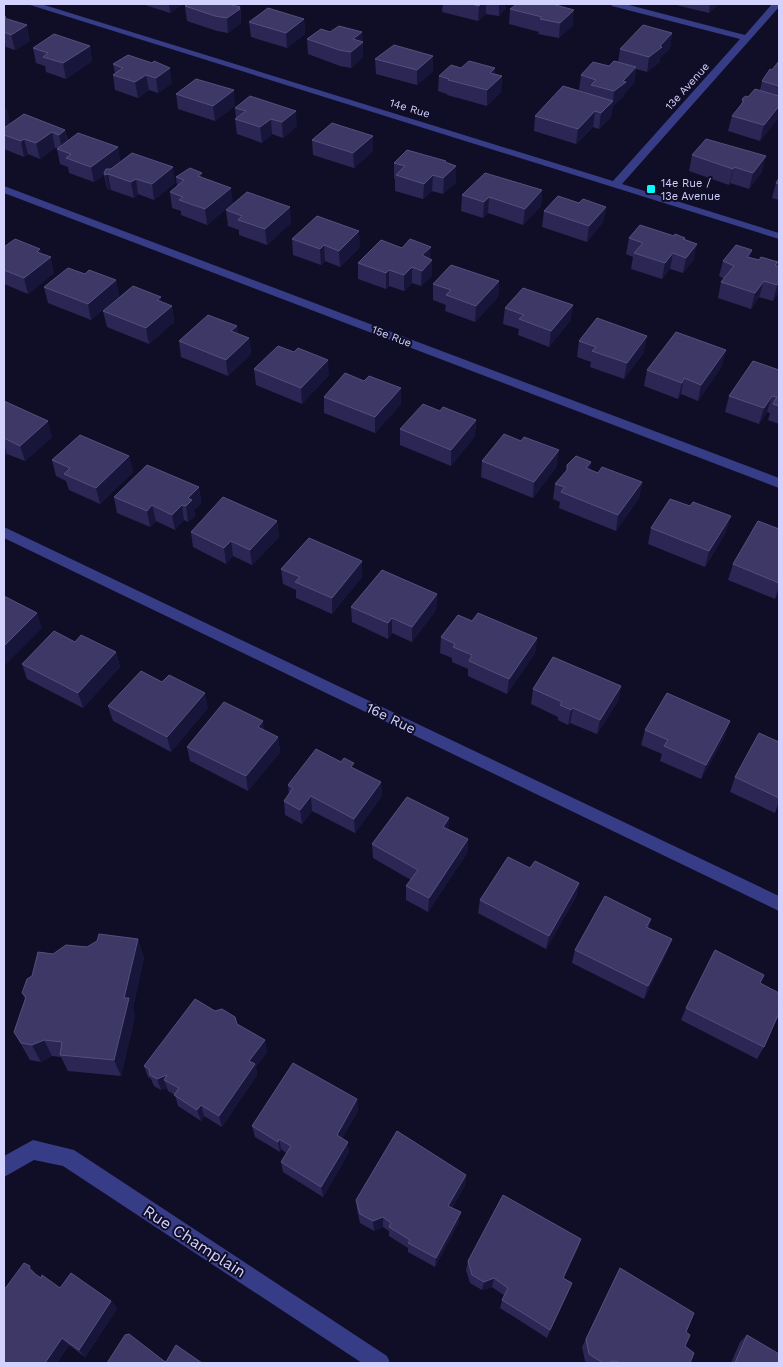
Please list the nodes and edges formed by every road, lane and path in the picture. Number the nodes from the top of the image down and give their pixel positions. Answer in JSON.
{"nodes":[{"id":1,"x":32,"y":4,"type":"edge"},
{"id":2,"x":615,"y":4,"type":"edge"},
{"id":3,"x":777,"y":4,"type":"edge"},
{"id":4,"x":747,"y":38,"type":"junction"},
{"id":5,"x":615,"y":185,"type":"junction"},
{"id":6,"x":4,"y":189,"type":"edge"},
{"id":7,"x":779,"y":236,"type":"edge"},
{"id":8,"x":779,"y":483,"type":"edge"},
{"id":9,"x":4,"y":532,"type":"edge"},
{"id":10,"x":779,"y":904,"type":"edge"},
{"id":11,"x":4,"y":1167,"type":"edge"},
{"id":12,"x":380,"y":1363,"type":"edge"}],
"edges":[{"from":1,"to":5,"type":"street","name":"14e Rue"},
{"from":2,"to":4,"type":"street"},
{"from":3,"to":4,"type":"street","name":"13e Avenue"},
{"from":4,"to":5,"type":"street","name":"13e Avenue"},
{"from":5,"to":7,"type":"street","name":"14e Rue"},
{"from":6,"to":8,"type":"street","name":"15e Rue"},
{"from":9,"to":10,"type":"street","name":"16e Rue"},
{"from":11,"to":12,"type":"street","name":"Rue Champlain"}]}
